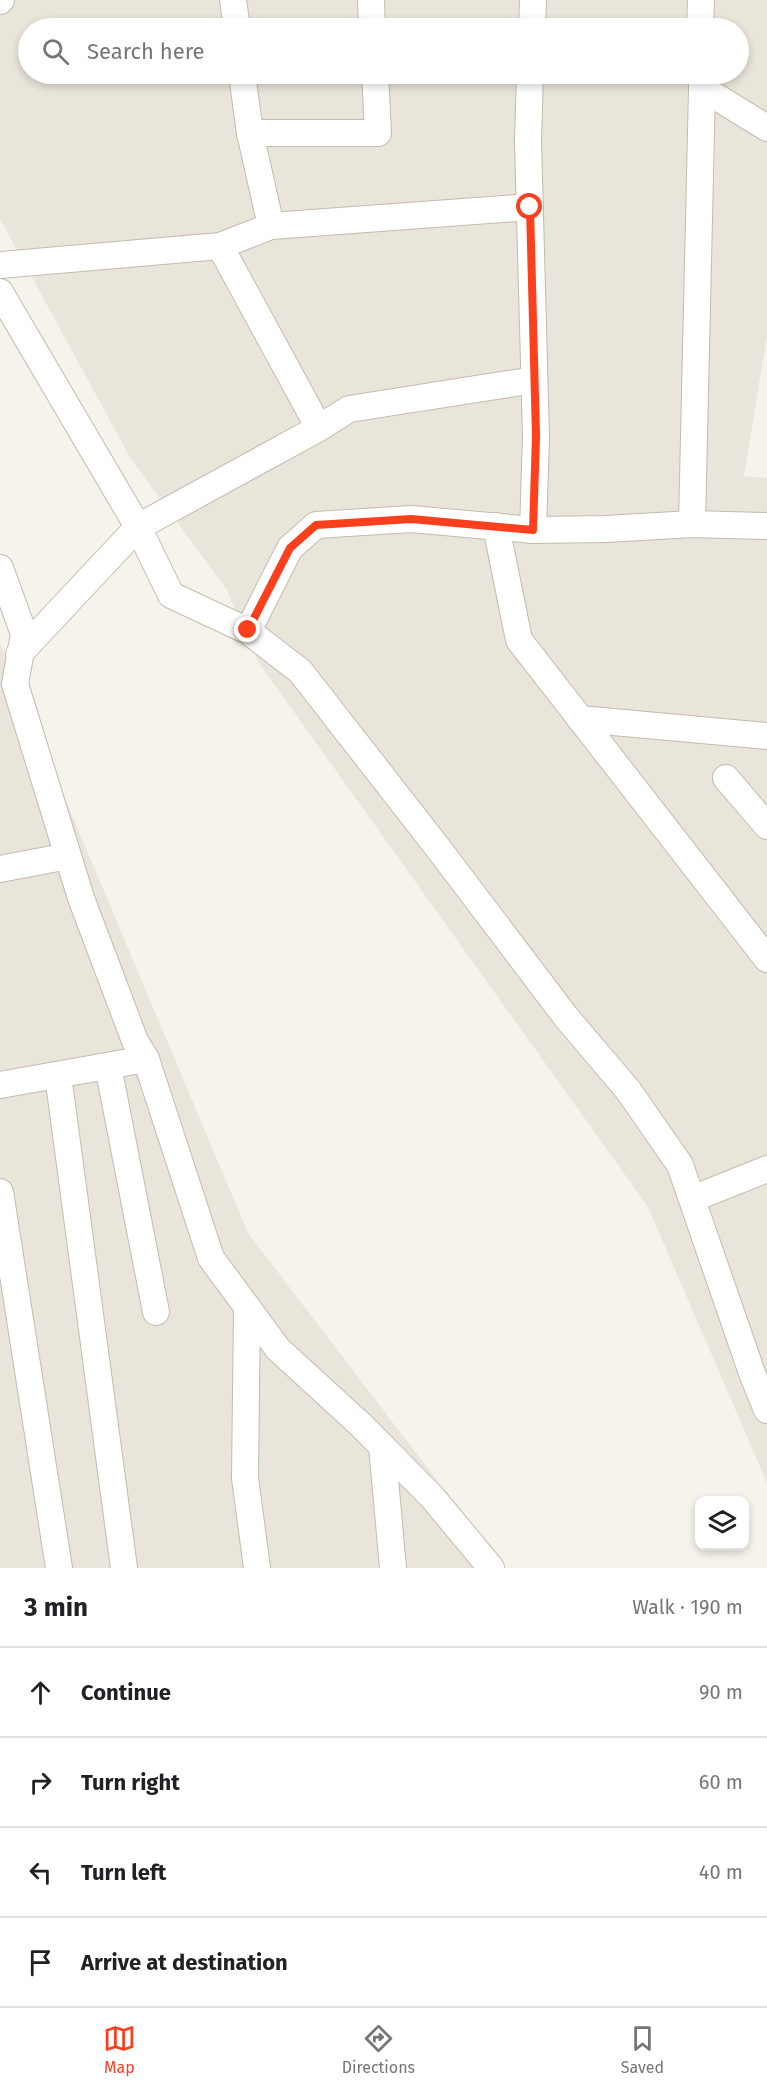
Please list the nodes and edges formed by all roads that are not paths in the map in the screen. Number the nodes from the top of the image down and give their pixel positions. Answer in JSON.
{"nodes":[{"id":1,"x":233,"y":0,"type":"edge"},
{"id":2,"x":371,"y":0,"type":"edge"},
{"id":3,"x":533,"y":0,"type":"edge"},
{"id":4,"x":701,"y":0,"type":"edge"},
{"id":5,"x":236,"y":18,"type":"edge"},
{"id":6,"x":372,"y":18,"type":"edge"},
{"id":7,"x":532,"y":18,"type":"edge"},
{"id":8,"x":700,"y":18,"type":"edge"},
{"id":9,"x":243,"y":84,"type":"edge"},
{"id":10,"x":376,"y":84,"type":"edge"},
{"id":11,"x":530,"y":84,"type":"edge"},
{"id":12,"x":702,"y":84,"type":"edge"},
{"id":13,"x":706,"y":84,"type":"edge"},
{"id":14,"x":767,"y":128,"type":"edge"},
{"id":15,"x":250,"y":133,"type":"junction"},
{"id":16,"x":530,"y":207,"type":"junction"},
{"id":17,"x":271,"y":226,"type":"junction"},
{"id":18,"x":220,"y":246,"type":"junction"},
{"id":19,"x":0,"y":265,"type":"edge"},
{"id":20,"x":0,"y":292,"type":"edge"},
{"id":21,"x":534,"y":380,"type":"junction"},
{"id":22,"x":319,"y":428,"type":"junction"},
{"id":23,"x":692,"y":524,"type":"junction"},
{"id":24,"x":496,"y":526,"type":"junction"},
{"id":25,"x":767,"y":526,"type":"edge"},
{"id":26,"x":138,"y":527,"type":"junction"},
{"id":27,"x":533,"y":530,"type":"junction"},
{"id":28,"x":0,"y":568,"type":"edge"},
{"id":29,"x":248,"y":630,"type":"junction"},
{"id":30,"x":10,"y":660,"type":"edge"},
{"id":31,"x":580,"y":719,"type":"junction"},
{"id":32,"x":767,"y":736,"type":"edge"},
{"id":33,"x":726,"y":778,"type":"dead end"},
{"id":34,"x":767,"y":826,"type":"edge"},
{"id":35,"x":68,"y":856,"type":"junction"},
{"id":36,"x":0,"y":869,"type":"edge"},
{"id":37,"x":767,"y":959,"type":"edge"},
{"id":38,"x":146,"y":1059,"type":"junction"},
{"id":39,"x":108,"y":1066,"type":"junction"},
{"id":40,"x":58,"y":1075,"type":"junction"},
{"id":41,"x":0,"y":1085,"type":"edge"},
{"id":42,"x":767,"y":1169,"type":"edge"},
{"id":43,"x":0,"y":1192,"type":"edge"},
{"id":44,"x":692,"y":1199,"type":"junction"},
{"id":45,"x":247,"y":1307,"type":"junction"},
{"id":46,"x":156,"y":1312,"type":"dead end"},
{"id":47,"x":767,"y":1410,"type":"edge"},
{"id":48,"x":382,"y":1446,"type":"junction"},
{"id":49,"x":59,"y":1568,"type":"edge"},
{"id":50,"x":124,"y":1568,"type":"edge"},
{"id":51,"x":257,"y":1568,"type":"edge"},
{"id":52,"x":393,"y":1568,"type":"edge"},
{"id":53,"x":491,"y":1568,"type":"edge"}],
"edges":[{"from":1,"to":5,"type":"street"},
{"from":2,"to":6,"type":"street"},
{"from":3,"to":7,"type":"street"},
{"from":4,"to":8,"type":"street"},
{"from":9,"to":15,"type":"street"},
{"from":10,"to":15,"type":"street"},
{"from":11,"to":16,"type":"street"},
{"from":12,"to":23,"type":"street"},
{"from":13,"to":14,"type":"street"},
{"from":15,"to":17,"type":"street"},
{"from":16,"to":17,"type":"street"},
{"from":16,"to":21,"type":"street"},
{"from":17,"to":18,"type":"street"},
{"from":18,"to":19,"type":"street"},
{"from":18,"to":22,"type":"street"},
{"from":20,"to":26,"type":"street"},
{"from":21,"to":22,"type":"street"},
{"from":21,"to":27,"type":"street"},
{"from":22,"to":26,"type":"street"},
{"from":23,"to":25,"type":"street"},
{"from":23,"to":27,"type":"street"},
{"from":24,"to":27,"type":"street"},
{"from":24,"to":29,"type":"street"},
{"from":24,"to":31,"type":"street"},
{"from":26,"to":29,"type":"street"},
{"from":26,"to":30,"type":"street"},
{"from":28,"to":30,"type":"street"},
{"from":29,"to":44,"type":"street"},
{"from":30,"to":35,"type":"street"},
{"from":31,"to":32,"type":"street"},
{"from":31,"to":37,"type":"street"},
{"from":33,"to":34,"type":"street"},
{"from":35,"to":36,"type":"street"},
{"from":35,"to":38,"type":"street"},
{"from":38,"to":39,"type":"street"},
{"from":38,"to":45,"type":"street"},
{"from":39,"to":40,"type":"street"},
{"from":39,"to":46,"type":"street"},
{"from":40,"to":41,"type":"street"},
{"from":40,"to":50,"type":"street"},
{"from":42,"to":44,"type":"street"},
{"from":43,"to":49,"type":"street"},
{"from":44,"to":47,"type":"street"},
{"from":45,"to":48,"type":"street"},
{"from":45,"to":51,"type":"street"},
{"from":48,"to":52,"type":"street"},
{"from":48,"to":53,"type":"street"}]}
